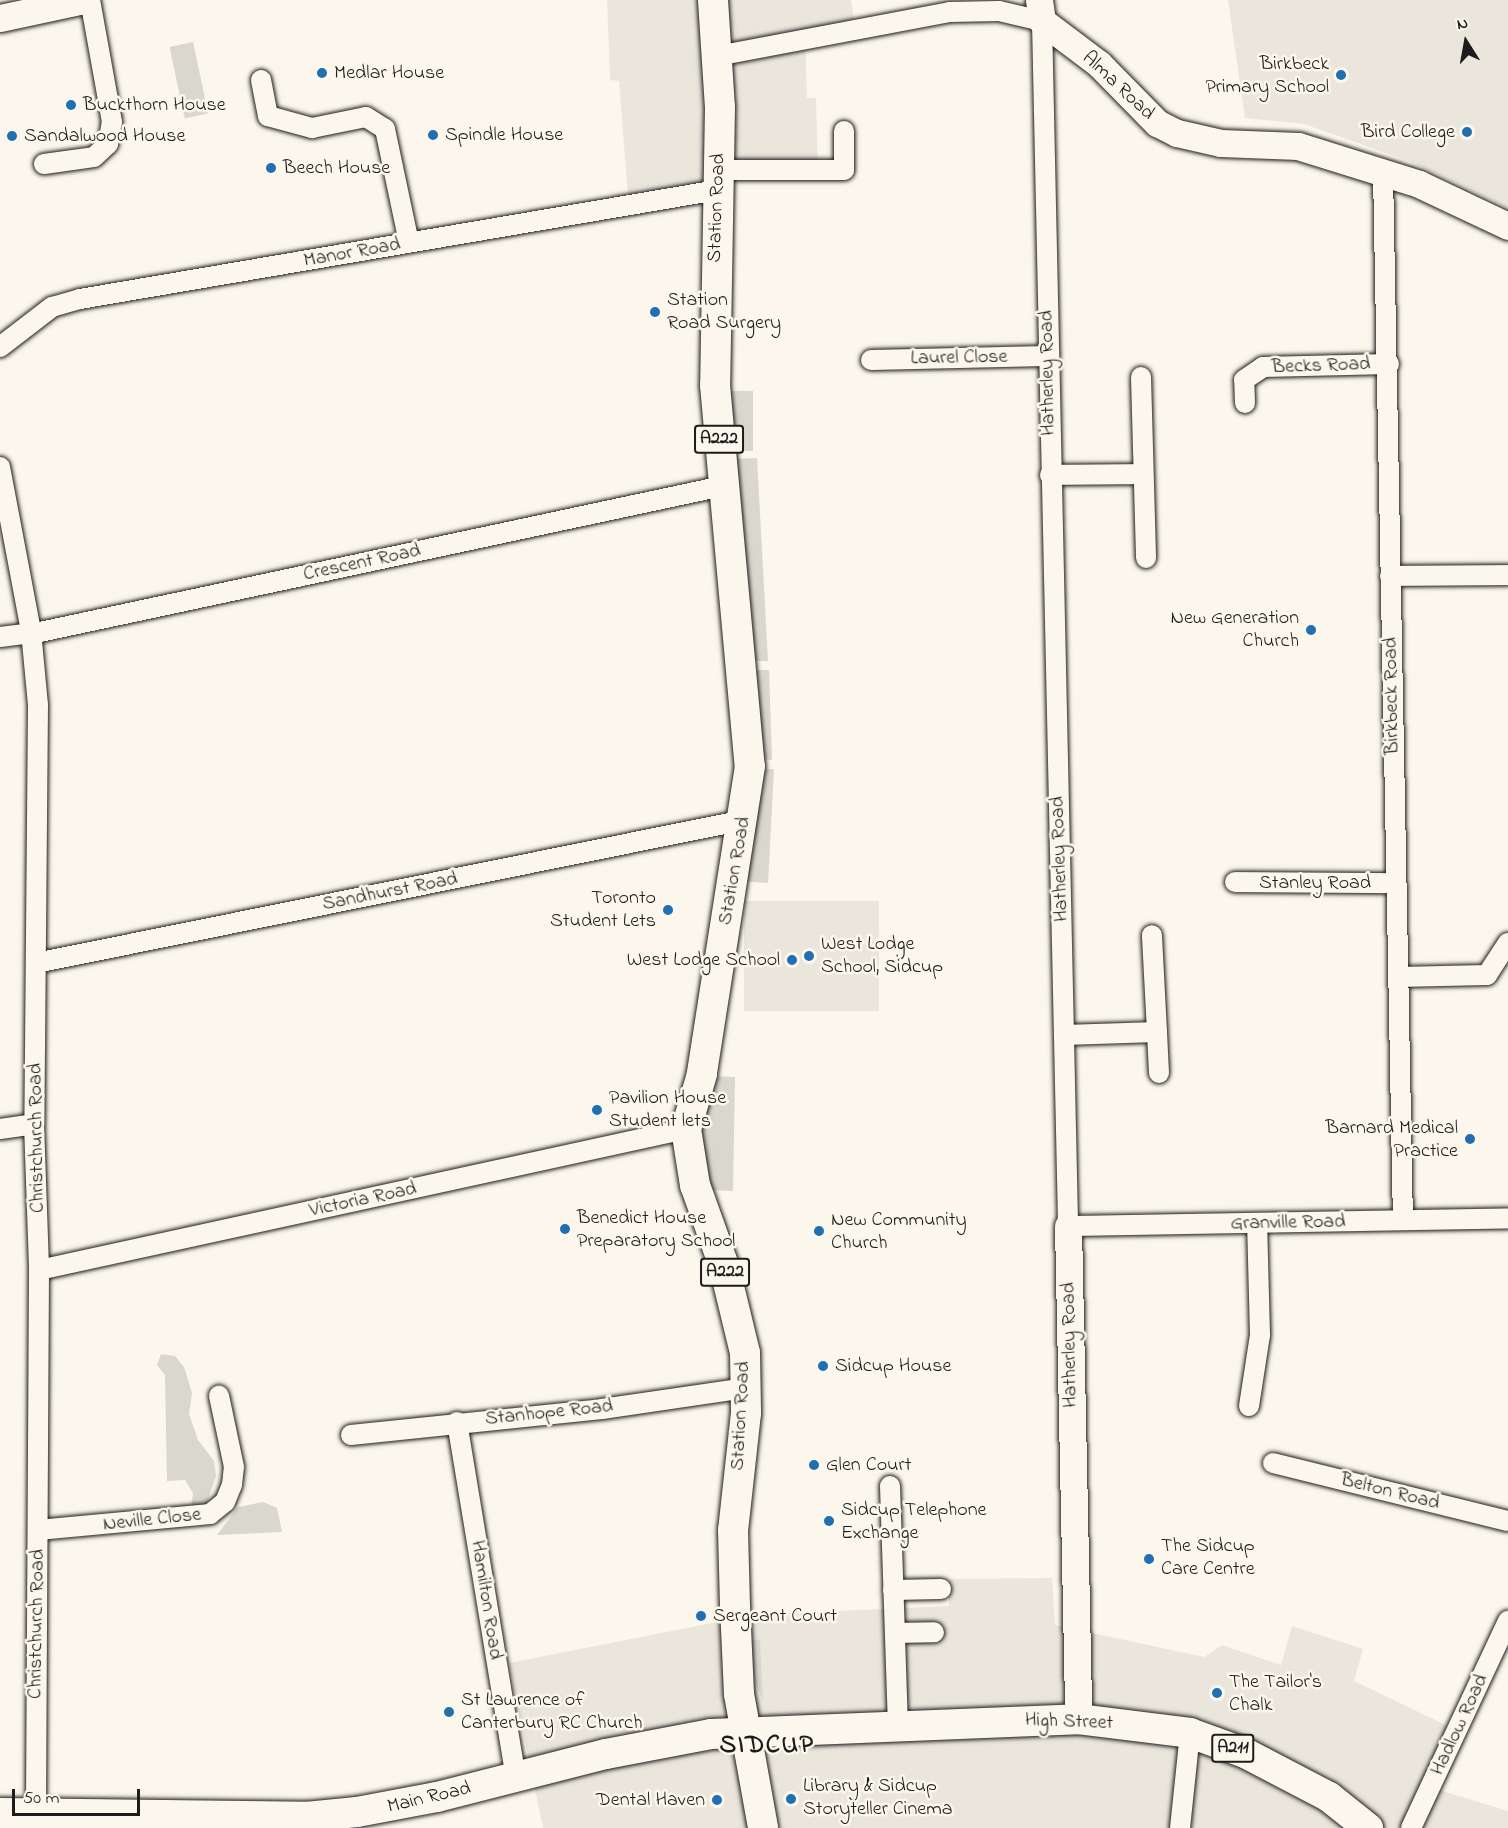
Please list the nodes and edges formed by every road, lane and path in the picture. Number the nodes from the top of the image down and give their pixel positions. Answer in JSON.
{"nodes":[{"id":1,"x":84,"y":0,"type":"edge"},
{"id":2,"x":90,"y":0,"type":"edge"},
{"id":3,"x":713,"y":0,"type":"edge"},
{"id":4,"x":1041,"y":11,"type":"edge"},
{"id":5,"x":0,"y":18,"type":"edge"},
{"id":6,"x":717,"y":56,"type":"junction"},
{"id":7,"x":261,"y":80,"type":"dead end"},
{"id":8,"x":844,"y":131,"type":"dead end"},
{"id":9,"x":44,"y":164,"type":"dead end"},
{"id":10,"x":1383,"y":172,"type":"junction"},
{"id":11,"x":718,"y":180,"type":"junction"},
{"id":12,"x":1508,"y":226,"type":"edge"},
{"id":13,"x":409,"y":243,"type":"junction"},
{"id":14,"x":0,"y":347,"type":"edge"},
{"id":15,"x":1047,"y":356,"type":"junction"},
{"id":16,"x":871,"y":360,"type":"dead end"},
{"id":17,"x":1389,"y":364,"type":"junction"},
{"id":18,"x":1141,"y":377,"type":"dead end"},
{"id":19,"x":1245,"y":403,"type":"dead end"},
{"id":20,"x":0,"y":467,"type":"edge"},
{"id":21,"x":1143,"y":474,"type":"junction"},
{"id":22,"x":1050,"y":475,"type":"junction"},
{"id":23,"x":723,"y":486,"type":"junction"},
{"id":24,"x":1146,"y":558,"type":"dead end"},
{"id":25,"x":1508,"y":575,"type":"edge"},
{"id":26,"x":1390,"y":576,"type":"junction"},
{"id":27,"x":31,"y":631,"type":"junction"},
{"id":28,"x":0,"y":637,"type":"edge"},
{"id":29,"x":744,"y":820,"type":"junction"},
{"id":30,"x":1235,"y":882,"type":"dead end"},
{"id":31,"x":1396,"y":883,"type":"junction"},
{"id":32,"x":1152,"y":935,"type":"dead end"},
{"id":33,"x":1508,"y":943,"type":"edge"},
{"id":34,"x":36,"y":963,"type":"junction"},
{"id":35,"x":1398,"y":976,"type":"junction"},
{"id":36,"x":1158,"y":1032,"type":"junction"},
{"id":37,"x":1064,"y":1035,"type":"junction"},
{"id":38,"x":1159,"y":1073,"type":"dead end"},
{"id":39,"x":34,"y":1124,"type":"junction"},
{"id":40,"x":686,"y":1129,"type":"junction"},
{"id":41,"x":0,"y":1130,"type":"edge"},
{"id":42,"x":1508,"y":1218,"type":"edge"},
{"id":43,"x":1403,"y":1220,"type":"junction"},
{"id":44,"x":1257,"y":1224,"type":"junction"},
{"id":45,"x":1068,"y":1226,"type":"junction"},
{"id":46,"x":39,"y":1270,"type":"junction"},
{"id":47,"x":746,"y":1388,"type":"junction"},
{"id":48,"x":219,"y":1396,"type":"dead end"},
{"id":49,"x":1249,"y":1406,"type":"dead end"},
{"id":50,"x":457,"y":1422,"type":"junction"},
{"id":51,"x":351,"y":1435,"type":"dead end"},
{"id":52,"x":1273,"y":1463,"type":"dead end"},
{"id":53,"x":890,"y":1486,"type":"dead end"},
{"id":54,"x":1508,"y":1521,"type":"edge"},
{"id":55,"x":38,"y":1530,"type":"junction"},
{"id":56,"x":893,"y":1590,"type":"junction"},
{"id":57,"x":941,"y":1590,"type":"dead end"},
{"id":58,"x":1508,"y":1621,"type":"edge"},
{"id":59,"x":934,"y":1632,"type":"dead end"},
{"id":60,"x":895,"y":1633,"type":"junction"},
{"id":61,"x":1078,"y":1719,"type":"junction"},
{"id":62,"x":898,"y":1724,"type":"junction"},
{"id":63,"x":745,"y":1732,"type":"junction"},
{"id":64,"x":1190,"y":1733,"type":"junction"},
{"id":65,"x":516,"y":1777,"type":"junction"},
{"id":66,"x":0,"y":1813,"type":"edge"},
{"id":67,"x":36,"y":1813,"type":"junction"},
{"id":68,"x":175,"y":1822,"type":"edge"},
{"id":69,"x":1,"y":1828,"type":"edge"},
{"id":70,"x":763,"y":1828,"type":"edge"},
{"id":71,"x":1180,"y":1828,"type":"edge"},
{"id":72,"x":1368,"y":1828,"type":"edge"},
{"id":73,"x":1411,"y":1828,"type":"edge"}],
"edges":[{"from":1,"to":5,"type":"street"},
{"from":2,"to":9,"type":"street"},
{"from":3,"to":6,"type":"main road","name":"Station Road","number":"A222"},
{"from":4,"to":6,"type":"street","name":"Alma Road"},
{"from":4,"to":10,"type":"street","name":"Alma Road"},
{"from":4,"to":15,"type":"street","name":"Hatherley Road"},
{"from":6,"to":11,"type":"main road","name":"Station Road","number":"A222"},
{"from":7,"to":13,"type":"street"},
{"from":8,"to":11,"type":"street","name":"Manor Road"},
{"from":10,"to":12,"type":"street","name":"Alma Road"},
{"from":10,"to":17,"type":"street","name":"Birkbeck Road"},
{"from":11,"to":13,"type":"street","name":"Manor Road"},
{"from":11,"to":23,"type":"main road","name":"Station Road","number":"A222"},
{"from":13,"to":14,"type":"street","name":"Manor Road"},
{"from":15,"to":16,"type":"street","name":"Laurel Close"},
{"from":15,"to":22,"type":"street","name":"Hatherley Road"},
{"from":17,"to":19,"type":"street","name":"Becks Road"},
{"from":17,"to":26,"type":"street","name":"Birkbeck Road"},
{"from":18,"to":21,"type":"street"},
{"from":20,"to":27,"type":"street","name":"Christchurch Road"},
{"from":21,"to":22,"type":"street"},
{"from":21,"to":24,"type":"street"},
{"from":22,"to":37,"type":"street","name":"Hatherley Road"},
{"from":23,"to":27,"type":"street","name":"Crescent Road"},
{"from":23,"to":29,"type":"main road","name":"Station Road","number":"A222"},
{"from":25,"to":26,"type":"street"},
{"from":26,"to":31,"type":"street","name":"Birkbeck Road"},
{"from":27,"to":28,"type":"street","name":"Crescent Road"},
{"from":27,"to":34,"type":"street","name":"Christchurch Road"},
{"from":29,"to":34,"type":"street","name":"Sandhurst Road"},
{"from":29,"to":40,"type":"main road","name":"Station Road","number":"A222"},
{"from":30,"to":31,"type":"street","name":"Stanley Road"},
{"from":31,"to":35,"type":"street","name":"Birkbeck Road"},
{"from":32,"to":36,"type":"street"},
{"from":33,"to":35,"type":"street"},
{"from":34,"to":39,"type":"street","name":"Christchurch Road"},
{"from":35,"to":43,"type":"street","name":"Birkbeck Road"},
{"from":36,"to":37,"type":"street"},
{"from":36,"to":38,"type":"street"},
{"from":37,"to":45,"type":"street","name":"Hatherley Road"},
{"from":39,"to":41,"type":"street"},
{"from":39,"to":46,"type":"street","name":"Christchurch Road"},
{"from":40,"to":46,"type":"street","name":"Victoria Road"},
{"from":40,"to":47,"type":"main road","name":"Station Road","number":"A222"},
{"from":42,"to":43,"type":"street","name":"Granville Road"},
{"from":43,"to":44,"type":"street","name":"Granville Road"},
{"from":44,"to":45,"type":"street","name":"Granville Road"},
{"from":44,"to":49,"type":"street"},
{"from":45,"to":61,"type":"street","name":"Hatherley Road"},
{"from":46,"to":55,"type":"street","name":"Christchurch Road"},
{"from":47,"to":50,"type":"street","name":"Stanhope Road"},
{"from":47,"to":63,"type":"main road","name":"Station Road","number":"A222"},
{"from":48,"to":55,"type":"street","name":"Neville Close"},
{"from":50,"to":51,"type":"street","name":"Stanhope Road"},
{"from":50,"to":65,"type":"street","name":"Hamilton Road"},
{"from":52,"to":54,"type":"street","name":"Belton Road"},
{"from":53,"to":56,"type":"street"},
{"from":55,"to":67,"type":"street","name":"Christchurch Road"},
{"from":56,"to":57,"type":"street"},
{"from":56,"to":60,"type":"street"},
{"from":58,"to":73,"type":"street","name":"Hadlow Road"},
{"from":59,"to":60,"type":"street"},
{"from":60,"to":62,"type":"street"},
{"from":61,"to":62,"type":"main road","name":"High Street","number":"A211"},
{"from":61,"to":64,"type":"main road","name":"High Street","number":"A211"},
{"from":62,"to":63,"type":"main road","name":"High Street","number":"A211"},
{"from":63,"to":65,"type":"main road","name":"Main Road","number":"A211"},
{"from":63,"to":70,"type":"main road","number":"A222"},
{"from":64,"to":71,"type":"street"},
{"from":64,"to":72,"type":"main road","name":"High Street","number":"A211"},
{"from":65,"to":68,"type":"main road","name":"Main Road","number":"A211"},
{"from":66,"to":67,"type":"main road","name":"Main Road","number":"A211"},
{"from":66,"to":69,"type":"street"},
{"from":67,"to":68,"type":"main road","name":"Main Road","number":"A211"}]}
